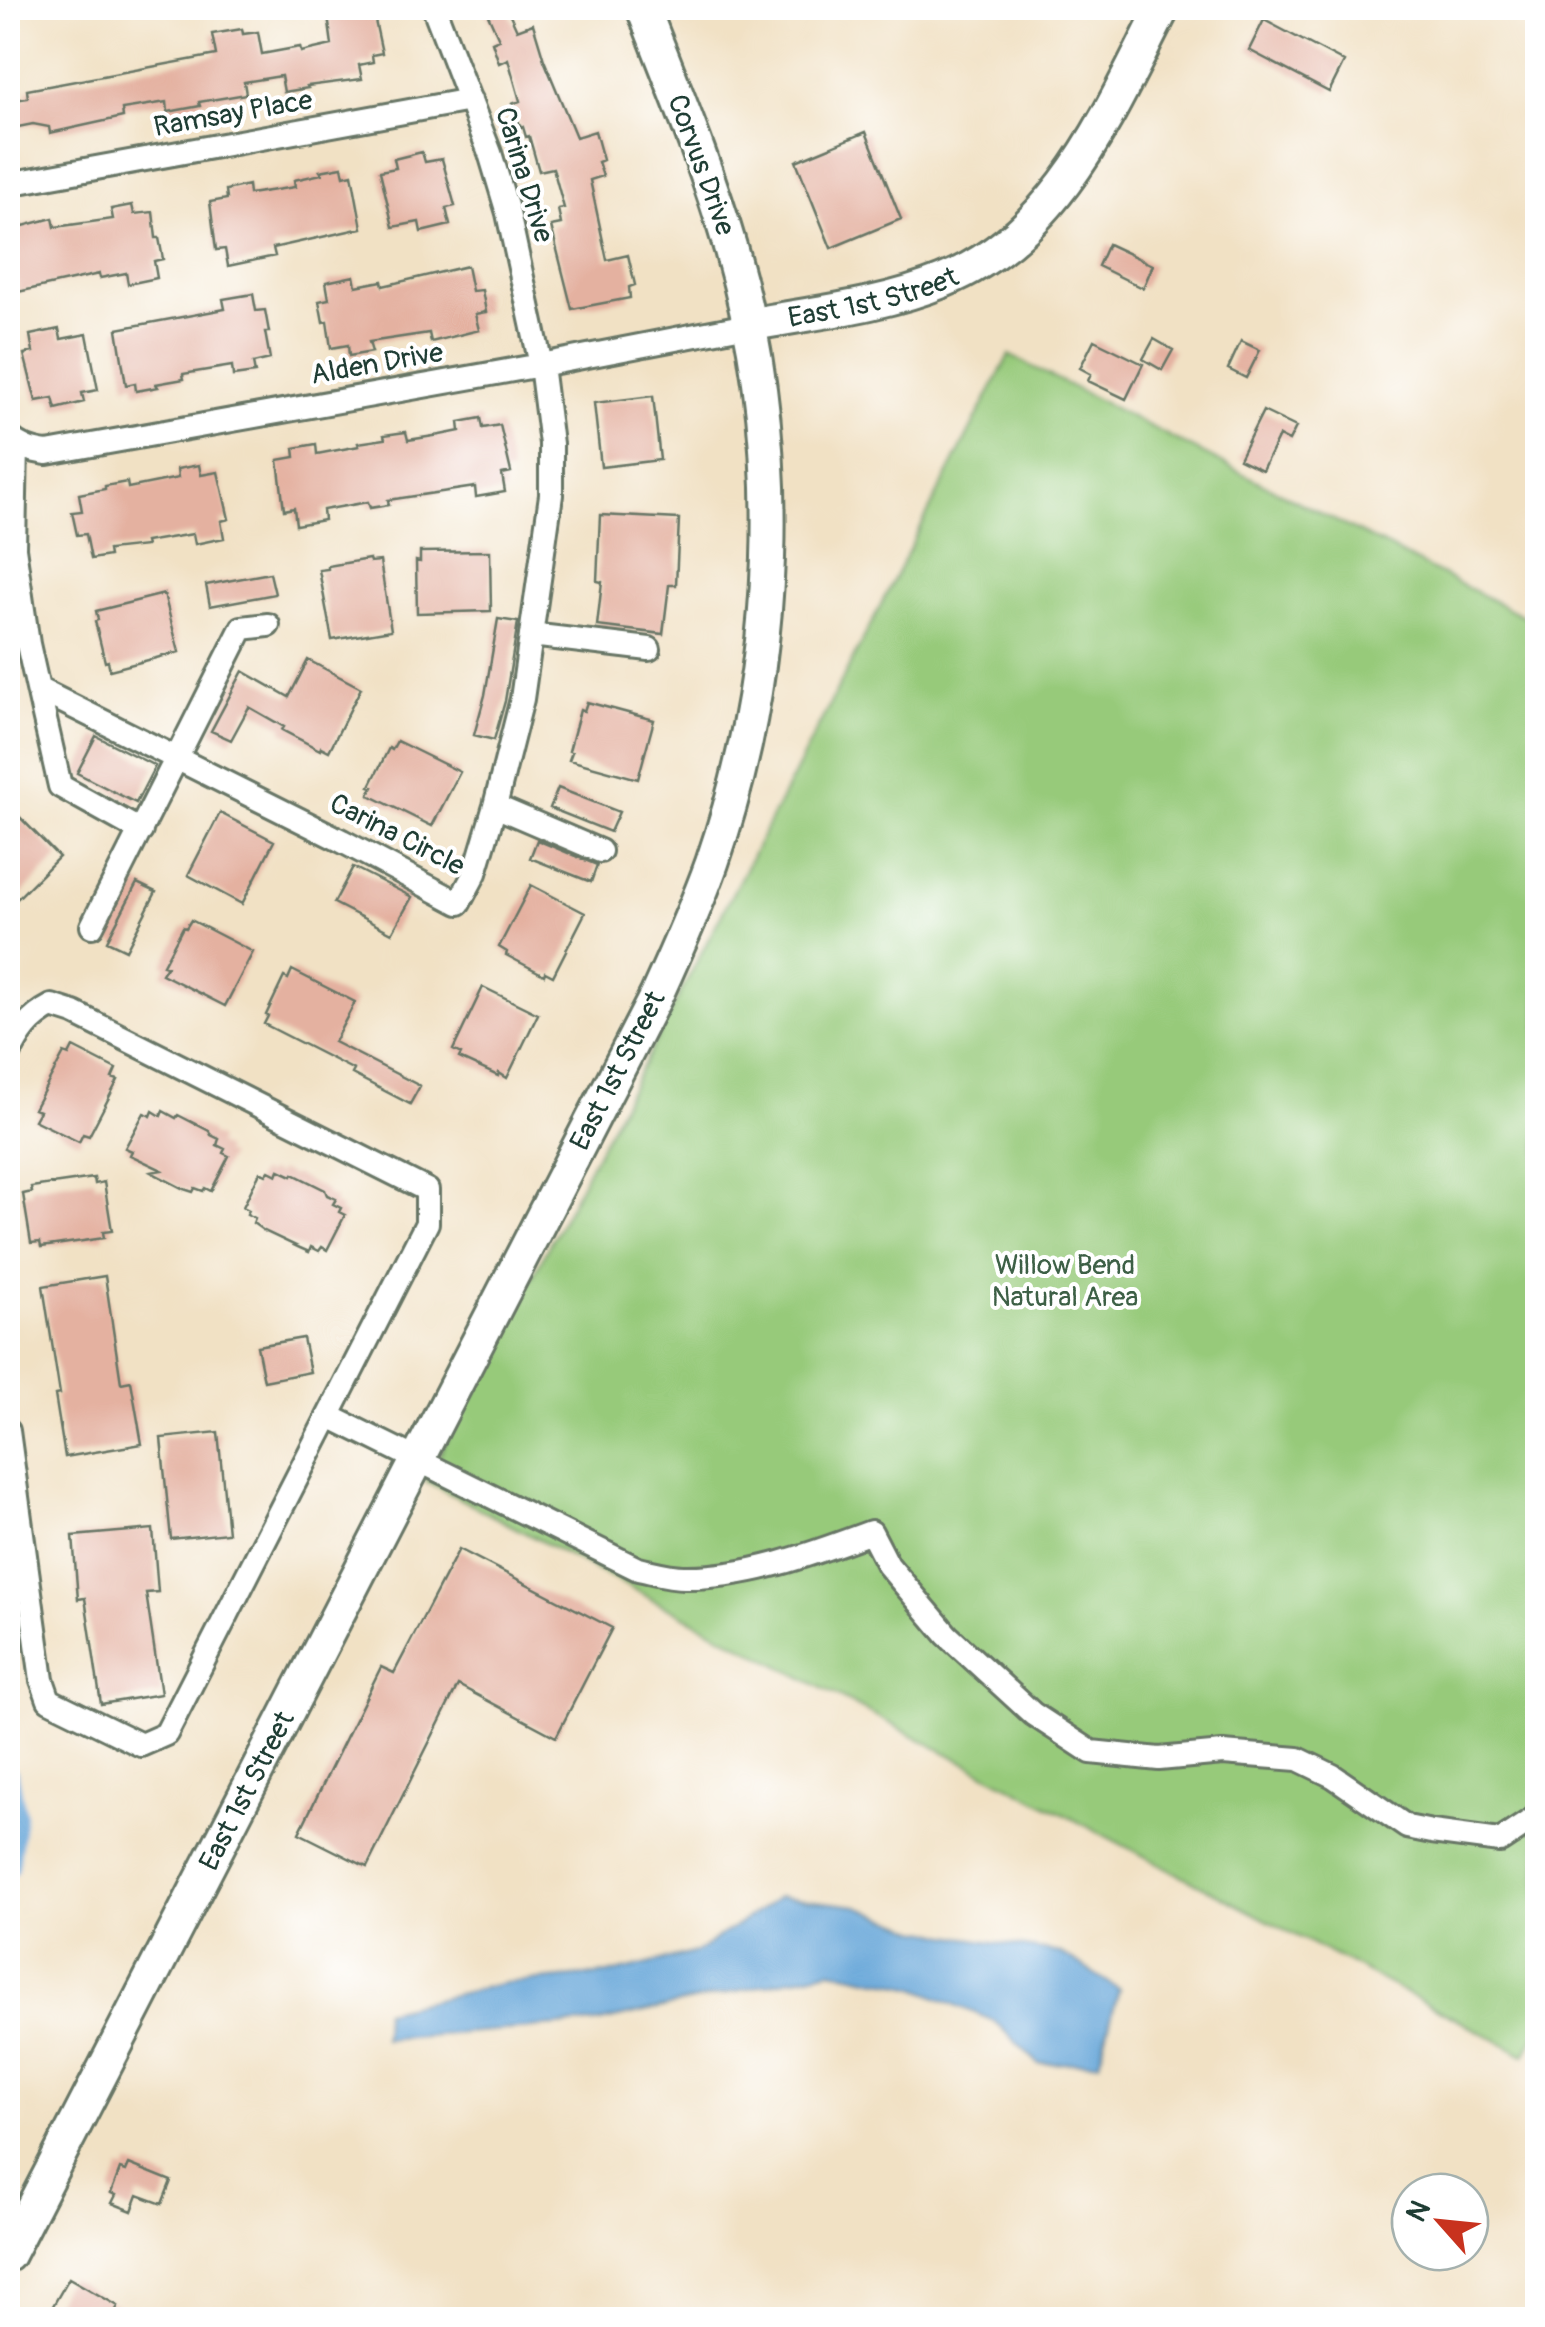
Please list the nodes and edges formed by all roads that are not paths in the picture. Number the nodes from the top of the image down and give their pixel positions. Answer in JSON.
{"nodes":[{"id":1,"x":434,"y":8,"type":"edge"},
{"id":2,"x":642,"y":8,"type":"edge"},
{"id":3,"x":1163,"y":8,"type":"edge"},
{"id":4,"x":470,"y":100,"type":"junction"},
{"id":5,"x":8,"y":184,"type":"edge"},
{"id":6,"x":748,"y":325,"type":"junction"},
{"id":7,"x":541,"y":365,"type":"junction"},
{"id":8,"x":12,"y":439,"type":"edge"},
{"id":9,"x":268,"y":625,"type":"dead end"},
{"id":10,"x":531,"y":635,"type":"junction"},
{"id":11,"x":18,"y":646,"type":"edge"},
{"id":12,"x":649,"y":649,"type":"dead end"},
{"id":13,"x":38,"y":689,"type":"junction"},
{"id":14,"x":178,"y":759,"type":"junction"},
{"id":15,"x":496,"y":806,"type":"junction"},
{"id":16,"x":141,"y":831,"type":"junction"},
{"id":17,"x":600,"y":851,"type":"dead end"},
{"id":18,"x":92,"y":926,"type":"dead end"},
{"id":19,"x":8,"y":1056,"type":"edge"},
{"id":20,"x":329,"y":1416,"type":"junction"},
{"id":21,"x":8,"y":1430,"type":"edge"},
{"id":22,"x":416,"y":1461,"type":"junction"},
{"id":23,"x":1538,"y":1816,"type":"edge"},
{"id":24,"x":8,"y":2255,"type":"edge"}],
"edges":[{"from":1,"to":4,"type":"street","name":"Carina Drive"},
{"from":2,"to":6,"type":"street","name":"Corvus Drive"},
{"from":3,"to":6,"type":"street","name":"East 1st Street"},
{"from":4,"to":5,"type":"street","name":"Ramsay Place"},
{"from":4,"to":7,"type":"street","name":"Carina Drive"},
{"from":6,"to":7,"type":"street","name":"Alden Drive"},
{"from":6,"to":22,"type":"street","name":"East 1st Street"},
{"from":7,"to":8,"type":"street","name":"Alden Drive"},
{"from":7,"to":10,"type":"street","name":"Carina Circle"},
{"from":8,"to":11,"type":"street"},
{"from":9,"to":14,"type":"street"},
{"from":10,"to":12,"type":"street"},
{"from":10,"to":15,"type":"street","name":"Carina Circle"},
{"from":11,"to":13,"type":"street"},
{"from":13,"to":14,"type":"street","name":"Carina Circle"},
{"from":13,"to":16,"type":"street"},
{"from":14,"to":15,"type":"street","name":"Carina Circle"},
{"from":14,"to":16,"type":"street"},
{"from":15,"to":17,"type":"street"},
{"from":16,"to":18,"type":"street"},
{"from":19,"to":20,"type":"street"},
{"from":20,"to":21,"type":"street"},
{"from":20,"to":22,"type":"street"},
{"from":22,"to":23,"type":"street"},
{"from":22,"to":24,"type":"street","name":"East 1st Street"}]}
